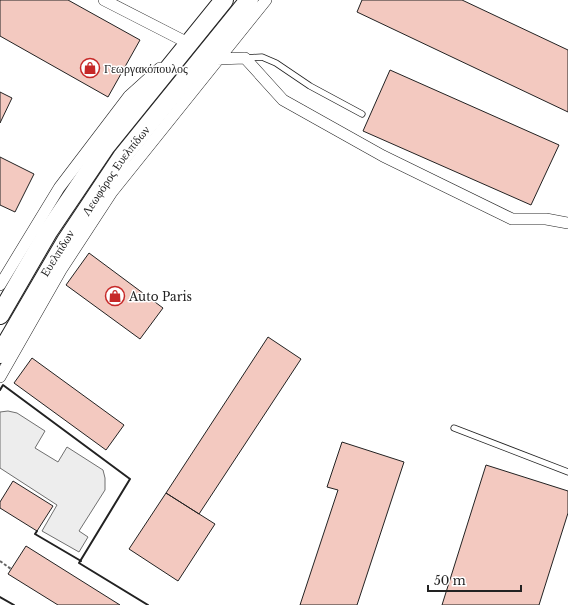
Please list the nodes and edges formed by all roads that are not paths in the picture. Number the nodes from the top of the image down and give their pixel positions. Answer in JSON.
{"nodes":[{"id":1,"x":104,"y":0,"type":"edge"},
{"id":2,"x":249,"y":0,"type":"edge"},
{"id":3,"x":266,"y":0,"type":"edge"},
{"id":4,"x":218,"y":4,"type":"edge"},
{"id":5,"x":188,"y":43,"type":"junction"},
{"id":6,"x":245,"y":58,"type":"junction"},
{"id":7,"x":218,"y":59,"type":"junction"},
{"id":8,"x":362,"y":114,"type":"dead end"},
{"id":9,"x":568,"y":223,"type":"edge"},
{"id":10,"x":0,"y":285,"type":"edge"},
{"id":11,"x":0,"y":315,"type":"edge"},
{"id":12,"x":26,"y":321,"type":"junction"},
{"id":13,"x":0,"y":354,"type":"edge"},
{"id":14,"x":0,"y":377,"type":"edge"},
{"id":15,"x":454,"y":428,"type":"dead end"},
{"id":16,"x":568,"y":472,"type":"edge"}],
"edges":[{"from":1,"to":5,"type":"street"},
{"from":2,"to":12,"type":"main road","name":"Λεωφόρος Ευελπίδων"},
{"from":3,"to":7,"type":"street","name":"Ευελπίδων"},
{"from":4,"to":5,"type":"main road","name":"Λεωφόρος Ευελπίδων"},
{"from":5,"to":10,"type":"street"},
{"from":5,"to":11,"type":"main road","name":"Λεωφόρος Ευελπίδων"},
{"from":6,"to":7,"type":"street"},
{"from":6,"to":8,"type":"lane"},
{"from":6,"to":9,"type":"street"},
{"from":7,"to":12,"type":"street","name":"Ευελπίδων"},
{"from":12,"to":13,"type":"main road","name":"Λεωφόρος Ευελπίδων"},
{"from":12,"to":14,"type":"street","name":"Ευελπίδων"},
{"from":15,"to":16,"type":"lane"}]}
